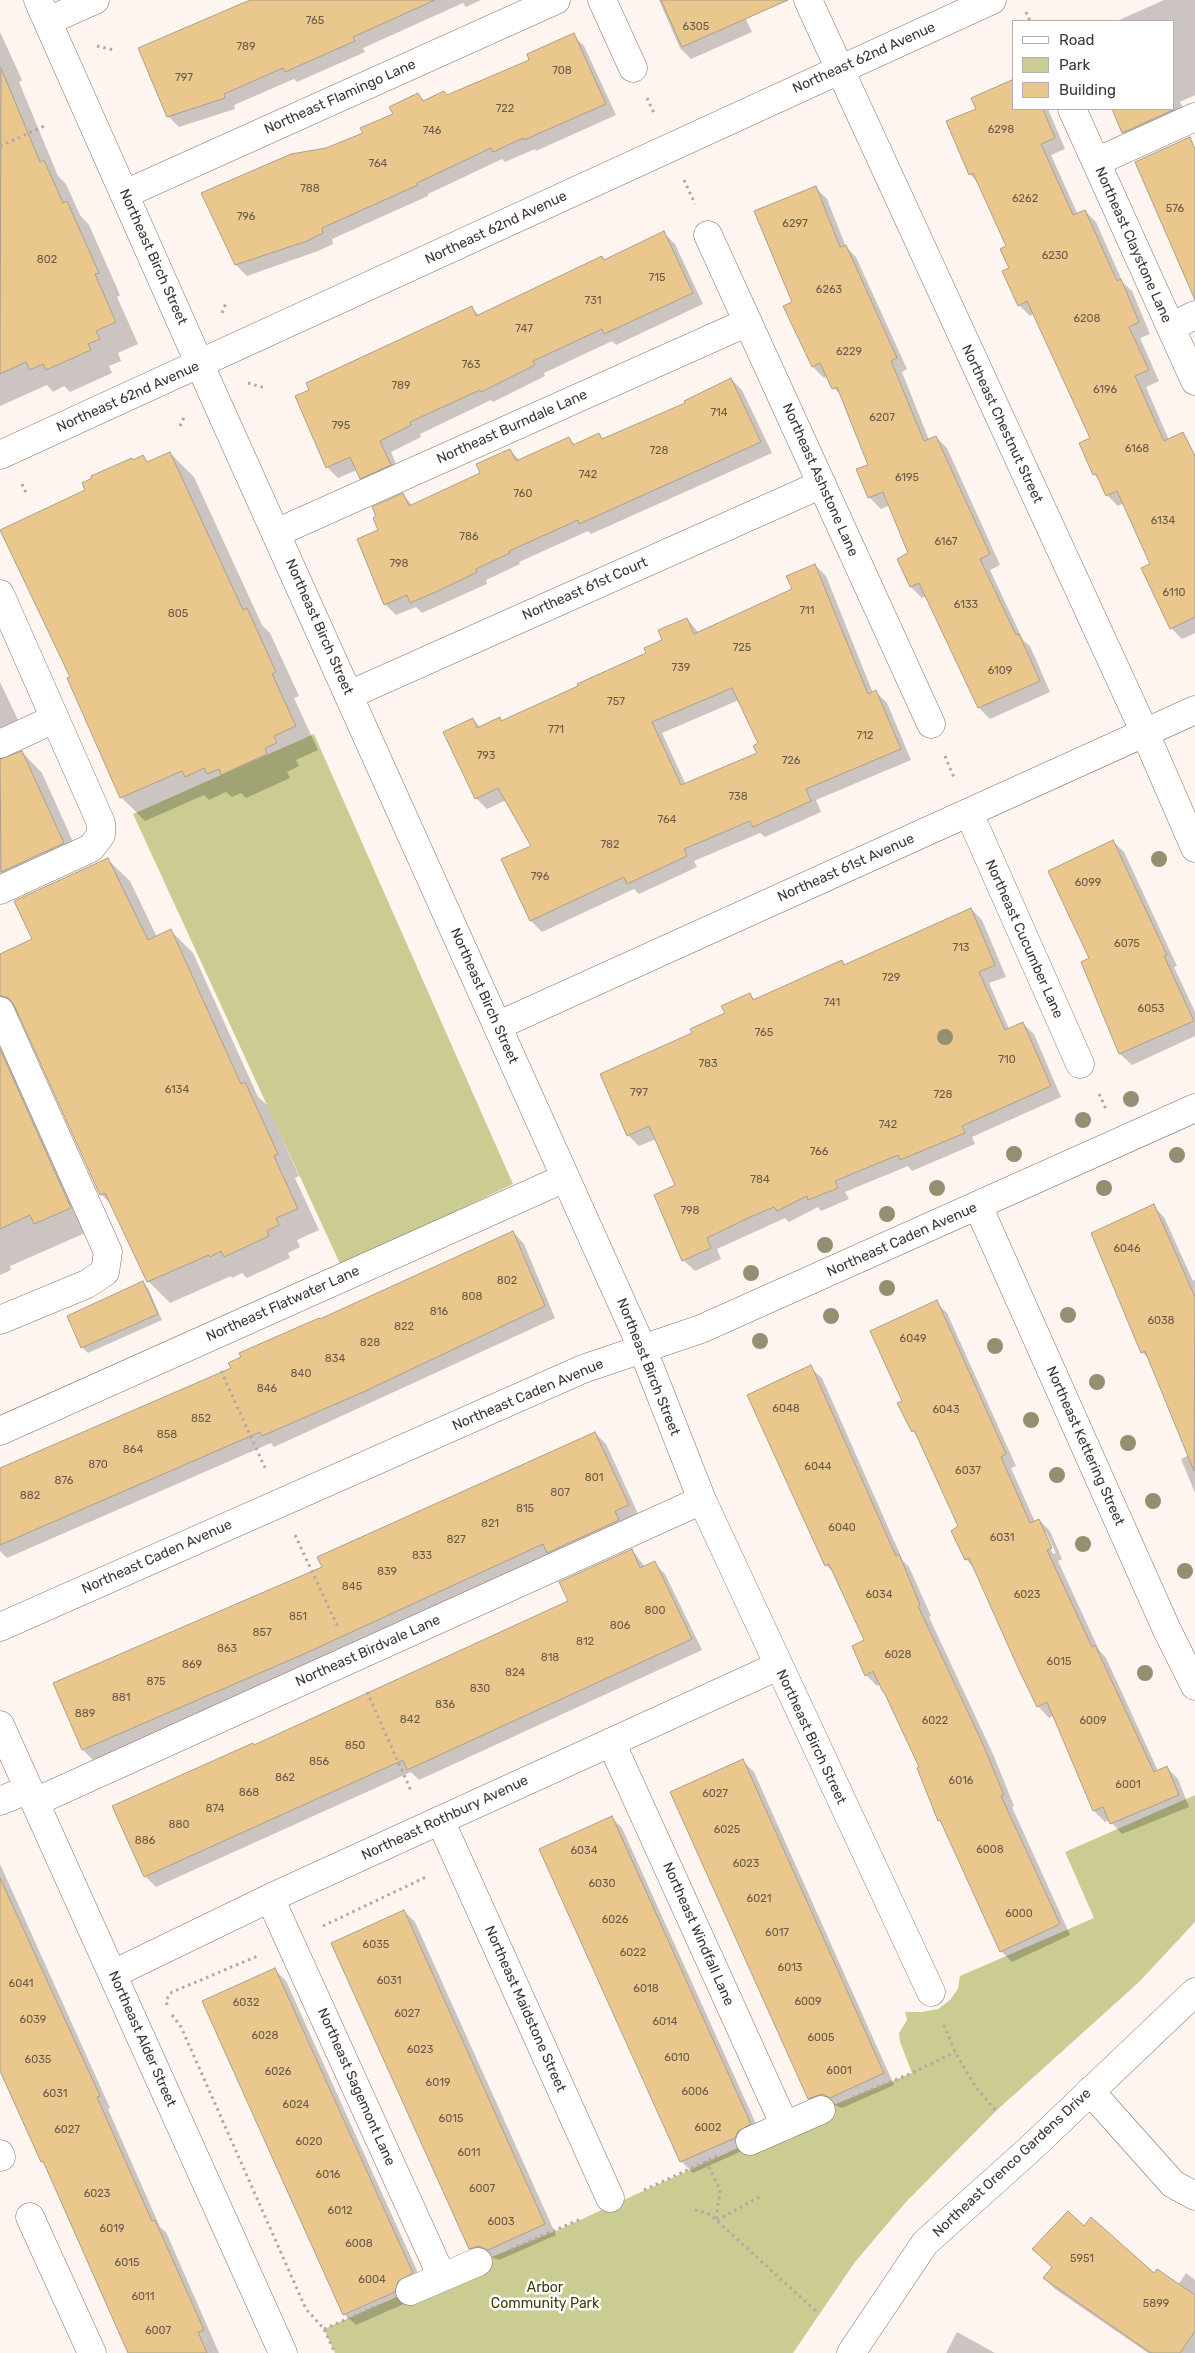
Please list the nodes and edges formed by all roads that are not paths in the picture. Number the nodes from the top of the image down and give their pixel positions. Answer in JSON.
{"nodes":[{"id":1,"x":95,"y":0,"type":"edge"},
{"id":2,"x":556,"y":0,"type":"edge"},
{"id":3,"x":602,"y":0,"type":"edge"},
{"id":4,"x":808,"y":0,"type":"edge"},
{"id":5,"x":992,"y":0,"type":"edge"},
{"id":6,"x":43,"y":11,"type":"edge"},
{"id":7,"x":633,"y":68,"type":"dead end"},
{"id":8,"x":839,"y":70,"type":"junction"},
{"id":9,"x":1072,"y":110,"type":"edge"},
{"id":10,"x":1195,"y":117,"type":"edge"},
{"id":11,"x":1096,"y":162,"type":"junction"},
{"id":12,"x":125,"y":194,"type":"junction"},
{"id":13,"x":708,"y":234,"type":"dead end"},
{"id":14,"x":1195,"y":316,"type":"edge"},
{"id":15,"x":748,"y":322,"type":"junction"},
{"id":16,"x":1171,"y":327,"type":"junction"},
{"id":17,"x":200,"y":365,"type":"junction"},
{"id":18,"x":1195,"y":381,"type":"edge"},
{"id":19,"x":0,"y":455,"type":"edge"},
{"id":20,"x":822,"y":484,"type":"junction"},
{"id":21,"x":276,"y":533,"type":"junction"},
{"id":22,"x":0,"y":594,"type":"edge"},
{"id":23,"x":349,"y":695,"type":"junction"},
{"id":24,"x":1195,"y":710,"type":"edge"},
{"id":25,"x":54,"y":719,"type":"junction"},
{"id":26,"x":931,"y":724,"type":"road end"},
{"id":27,"x":1145,"y":733,"type":"junction"},
{"id":28,"x":0,"y":744,"type":"edge"},
{"id":29,"x":970,"y":813,"type":"junction"},
{"id":30,"x":1195,"y":848,"type":"edge"},
{"id":31,"x":0,"y":890,"type":"edge"},
{"id":32,"x":0,"y":1011,"type":"edge"},
{"id":33,"x":497,"y":1026,"type":"junction"},
{"id":34,"x":1080,"y":1064,"type":"road end"},
{"id":35,"x":1195,"y":1108,"type":"edge"},
{"id":36,"x":565,"y":1178,"type":"junction"},
{"id":37,"x":978,"y":1206,"type":"junction"},
{"id":38,"x":0,"y":1320,"type":"edge"},
{"id":39,"x":643,"y":1350,"type":"junction"},
{"id":40,"x":0,"y":1431,"type":"edge"},
{"id":41,"x":702,"y":1500,"type":"junction"},
{"id":42,"x":0,"y":1627,"type":"edge"},
{"id":43,"x":778,"y":1666,"type":"junction"},
{"id":44,"x":1195,"y":1686,"type":"edge"},
{"id":45,"x":0,"y":1725,"type":"edge"},
{"id":46,"x":610,"y":1742,"type":"junction"},
{"id":47,"x":32,"y":1795,"type":"junction"},
{"id":48,"x":0,"y":1801,"type":"edge"},
{"id":49,"x":440,"y":1820,"type":"junction"},
{"id":50,"x":270,"y":1898,"type":"junction"},
{"id":51,"x":113,"y":1974,"type":"junction"},
{"id":52,"x":931,"y":1992,"type":"road end"},
{"id":53,"x":1195,"y":1992,"type":"edge"},
{"id":54,"x":1090,"y":2091,"type":"junction"},
{"id":55,"x":821,"y":2110,"type":"road end"},
{"id":56,"x":785,"y":2126,"type":"junction"},
{"id":57,"x":750,"y":2142,"type":"dead end"},
{"id":58,"x":1195,"y":2196,"type":"edge"},
{"id":59,"x":610,"y":2198,"type":"dead end"},
{"id":60,"x":30,"y":2217,"type":"dead end"},
{"id":61,"x":478,"y":2262,"type":"road end"},
{"id":62,"x":442,"y":2277,"type":"junction"},
{"id":63,"x":410,"y":2291,"type":"road end"},
{"id":64,"x":92,"y":2353,"type":"edge"},
{"id":65,"x":282,"y":2353,"type":"edge"},
{"id":66,"x":851,"y":2353,"type":"edge"}],
"edges":[{"from":1,"to":6,"type":"street"},
{"from":2,"to":12,"type":"street","name":"Northeast Flamingo Lane"},
{"from":3,"to":7,"type":"street"},
{"from":4,"to":8,"type":"street","name":"Northeast Chestnut Street"},
{"from":5,"to":8,"type":"street","name":"Northeast 62nd Avenue"},
{"from":6,"to":12,"type":"street","name":"Northeast Birch Street"},
{"from":8,"to":17,"type":"street","name":"Northeast 62nd Avenue"},
{"from":8,"to":27,"type":"street","name":"Northeast Chestnut Street"},
{"from":9,"to":11,"type":"street","name":"Northeast Claystone Lane"},
{"from":10,"to":11,"type":"street"},
{"from":11,"to":16,"type":"street","name":"Northeast Claystone Lane"},
{"from":12,"to":17,"type":"street","name":"Northeast Birch Street"},
{"from":13,"to":15,"type":"street","name":"Northeast Ashstone Lane"},
{"from":14,"to":16,"type":"street"},
{"from":15,"to":20,"type":"street","name":"Northeast Ashstone Lane"},
{"from":15,"to":21,"type":"street","name":"Northeast Burndale Lane"},
{"from":16,"to":18,"type":"street","name":"Northeast Claystone Lane"},
{"from":17,"to":19,"type":"street","name":"Northeast 62nd Avenue"},
{"from":17,"to":21,"type":"street","name":"Northeast Birch Street"},
{"from":20,"to":23,"type":"street","name":"Northeast 61st Court"},
{"from":20,"to":26,"type":"street","name":"Northeast Ashstone Lane"},
{"from":21,"to":23,"type":"street","name":"Northeast Birch Street"},
{"from":22,"to":25,"type":"street"},
{"from":23,"to":33,"type":"street","name":"Northeast Birch Street"},
{"from":24,"to":27,"type":"street","name":"Northeast 61st Avenue"},
{"from":25,"to":28,"type":"street"},
{"from":25,"to":31,"type":"street"},
{"from":27,"to":29,"type":"street","name":"Northeast 61st Avenue"},
{"from":27,"to":30,"type":"street","name":"Northeast Chestnut Street"},
{"from":29,"to":33,"type":"street","name":"Northeast 61st Avenue"},
{"from":29,"to":34,"type":"street","name":"Northeast Cucumber Lane"},
{"from":32,"to":38,"type":"street"},
{"from":33,"to":36,"type":"street","name":"Northeast Birch Street"},
{"from":35,"to":37,"type":"street","name":"Northeast Caden Avenue"},
{"from":36,"to":39,"type":"street","name":"Northeast Birch Street"},
{"from":36,"to":40,"type":"street","name":"Northeast Flatwater Lane"},
{"from":37,"to":39,"type":"street","name":"Northeast Caden Avenue"},
{"from":37,"to":44,"type":"street","name":"Northeast Kettering Street"},
{"from":39,"to":41,"type":"street","name":"Northeast Birch Street"},
{"from":39,"to":42,"type":"street","name":"Northeast Caden Avenue"},
{"from":41,"to":43,"type":"street","name":"Northeast Birch Street"},
{"from":41,"to":47,"type":"street","name":"Northeast Birdvale Lane"},
{"from":43,"to":46,"type":"street","name":"Northeast Rothbury Avenue"},
{"from":43,"to":52,"type":"street","name":"Northeast Birch Street"},
{"from":45,"to":47,"type":"street","name":"Northeast Alder Street"},
{"from":46,"to":49,"type":"street","name":"Northeast Rothbury Avenue"},
{"from":46,"to":56,"type":"street","name":"Northeast Windfall Lane"},
{"from":47,"to":48,"type":"street","name":"Northeast Birdvale Lane"},
{"from":47,"to":51,"type":"street","name":"Northeast Alder Street"},
{"from":49,"to":50,"type":"street","name":"Northeast Rothbury Avenue"},
{"from":49,"to":59,"type":"street","name":"Northeast Maidstone Street"},
{"from":50,"to":51,"type":"street","name":"Northeast Rothbury Avenue"},
{"from":50,"to":62,"type":"street","name":"Northeast Sagemont Lane"},
{"from":51,"to":65,"type":"street","name":"Northeast Alder Street"},
{"from":53,"to":54,"type":"street","name":"Northeast Orenco Gardens Drive"},
{"from":54,"to":58,"type":"street"},
{"from":54,"to":66,"type":"street","name":"Northeast Orenco Gardens Drive"},
{"from":55,"to":56,"type":"street"},
{"from":56,"to":57,"type":"street"},
{"from":60,"to":64,"type":"street"},
{"from":61,"to":62,"type":"street"},
{"from":62,"to":63,"type":"street"}]}
